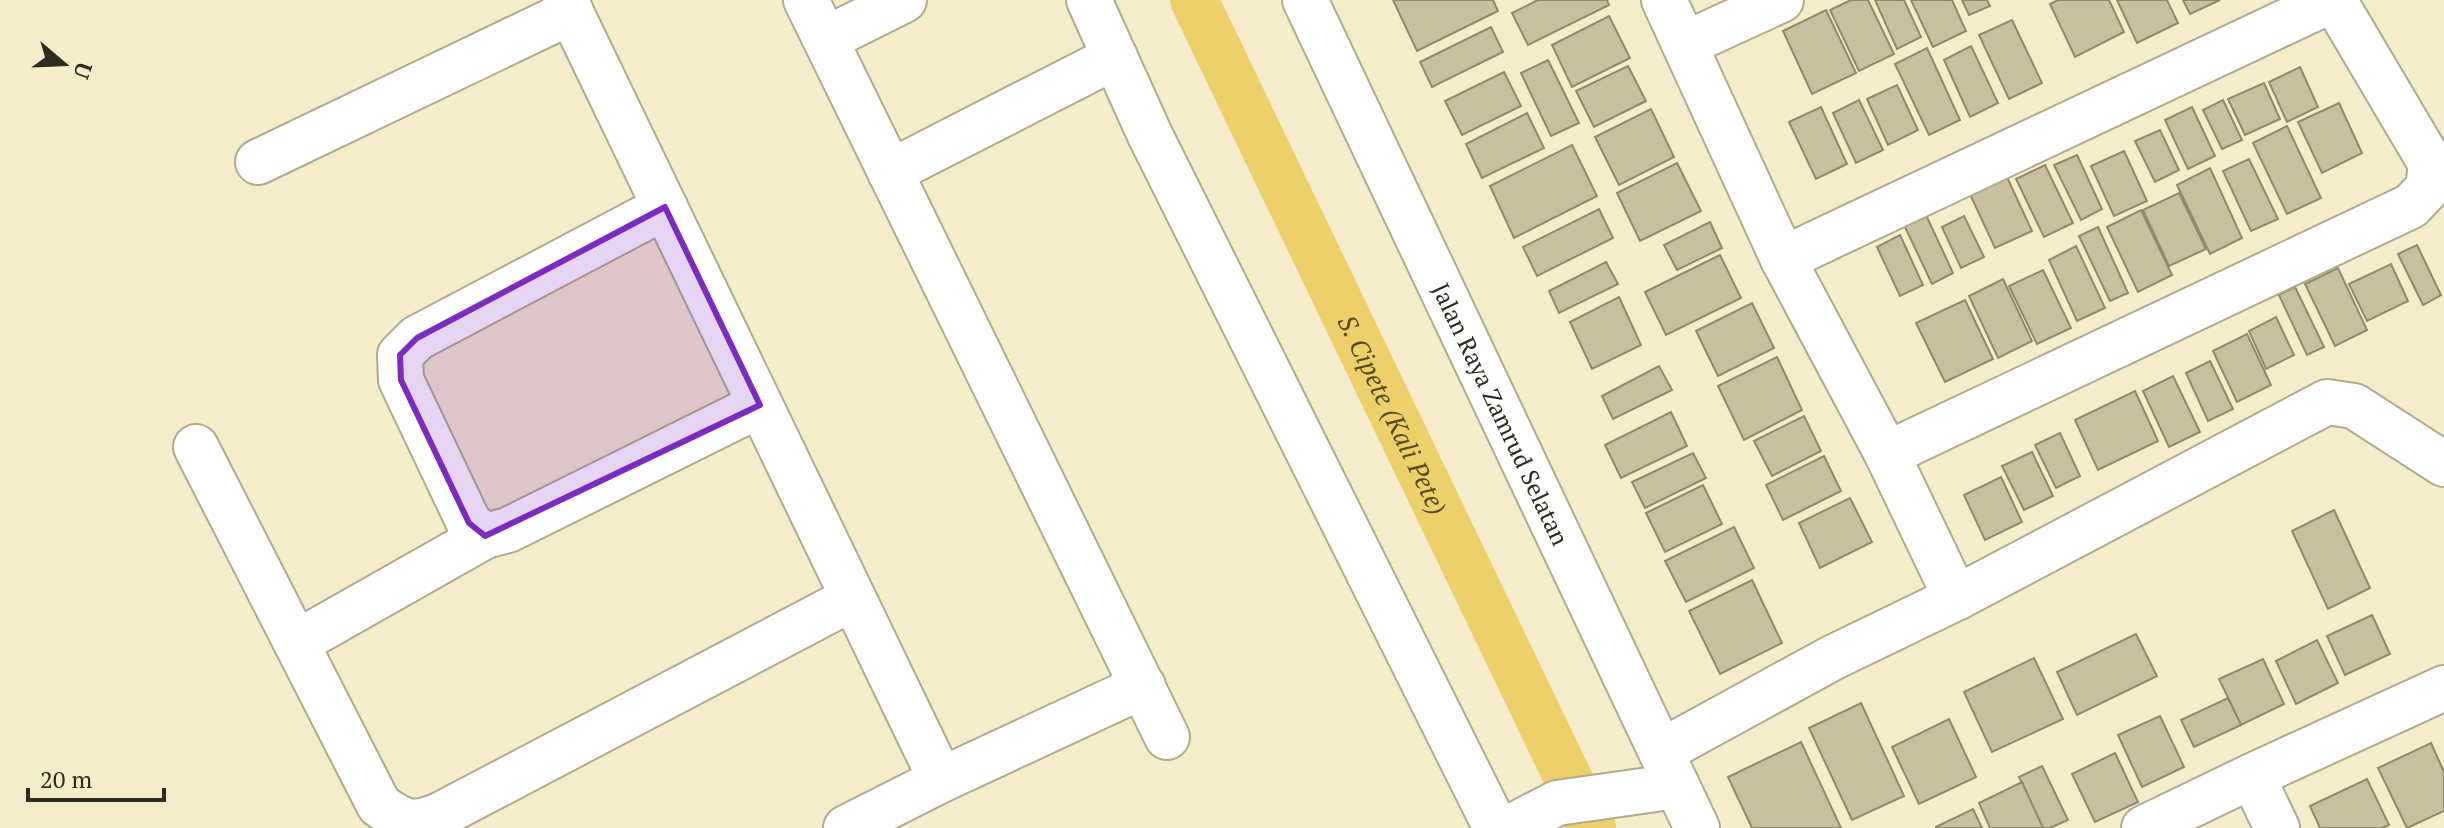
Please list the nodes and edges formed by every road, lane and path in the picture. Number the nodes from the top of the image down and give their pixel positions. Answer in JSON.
{"nodes":[{"id":1,"x":806,"y":0,"type":"edge"},
{"id":2,"x":904,"y":0,"type":"edge"},
{"id":3,"x":1089,"y":0,"type":"edge"},
{"id":4,"x":1305,"y":0,"type":"edge"},
{"id":5,"x":1664,"y":0,"type":"edge"},
{"id":6,"x":1781,"y":0,"type":"edge"},
{"id":7,"x":2333,"y":0,"type":"edge"},
{"id":8,"x":568,"y":6,"type":"edge"},
{"id":9,"x":826,"y":39,"type":"junction"},
{"id":10,"x":1685,"y":44,"type":"junction"},
{"id":11,"x":1115,"y":57,"type":"junction"},
{"id":12,"x":258,"y":162,"type":"dead end"},
{"id":13,"x":890,"y":172,"type":"junction"},
{"id":14,"x":665,"y":207,"type":"junction"},
{"id":15,"x":1783,"y":259,"type":"junction"},
{"id":16,"x":760,"y":405,"type":"junction"},
{"id":17,"x":196,"y":447,"type":"dead end"},
{"id":18,"x":1887,"y":454,"type":"junction"},
{"id":19,"x":2444,"y":464,"type":"edge"},
{"id":20,"x":485,"y":536,"type":"junction"},
{"id":21,"x":853,"y":598,"type":"junction"},
{"id":22,"x":1956,"y":598,"type":"junction"},
{"id":23,"x":296,"y":643,"type":"junction"},
{"id":24,"x":1143,"y":686,"type":"junction"},
{"id":25,"x":2444,"y":688,"type":"edge"},
{"id":26,"x":1167,"y":737,"type":"dead end"},
{"id":27,"x":1666,"y":775,"type":"junction"},
{"id":28,"x":2252,"y":776,"type":"junction"},
{"id":29,"x":941,"y":780,"type":"junction"},
{"id":30,"x":846,"y":828,"type":"edge"},
{"id":31,"x":1496,"y":828,"type":"edge"},
{"id":32,"x":1509,"y":828,"type":"edge"},
{"id":33,"x":1697,"y":828,"type":"edge"},
{"id":34,"x":2144,"y":828,"type":"edge"},
{"id":35,"x":2277,"y":828,"type":"edge"}],
"edges":[{"from":1,"to":9,"type":"street"},
{"from":2,"to":9,"type":"street"},
{"from":3,"to":11,"type":"street"},
{"from":4,"to":27,"type":"street","name":"Jalan Raya Zamrud Selatan"},
{"from":5,"to":10,"type":"street"},
{"from":6,"to":10,"type":"street"},
{"from":7,"to":15,"type":"street"},
{"from":7,"to":18,"type":"street"},
{"from":8,"to":12,"type":"street"},
{"from":8,"to":14,"type":"street"},
{"from":9,"to":13,"type":"street"},
{"from":10,"to":15,"type":"street"},
{"from":11,"to":13,"type":"street"},
{"from":11,"to":31,"type":"street"},
{"from":13,"to":24,"type":"street"},
{"from":14,"to":16,"type":"street"},
{"from":14,"to":20,"type":"street"},
{"from":15,"to":18,"type":"street"},
{"from":16,"to":20,"type":"street"},
{"from":16,"to":21,"type":"street"},
{"from":17,"to":23,"type":"street"},
{"from":18,"to":22,"type":"street"},
{"from":19,"to":22,"type":"street"},
{"from":20,"to":23,"type":"street"},
{"from":21,"to":23,"type":"street"},
{"from":21,"to":29,"type":"street"},
{"from":22,"to":27,"type":"street"},
{"from":24,"to":26,"type":"street"},
{"from":24,"to":29,"type":"street"},
{"from":25,"to":28,"type":"street"},
{"from":27,"to":32,"type":"street"},
{"from":27,"to":33,"type":"street","name":"Jalan Raya Zamrud Selatan"},
{"from":28,"to":34,"type":"street"},
{"from":28,"to":35,"type":"street"},
{"from":29,"to":30,"type":"street"}]}
